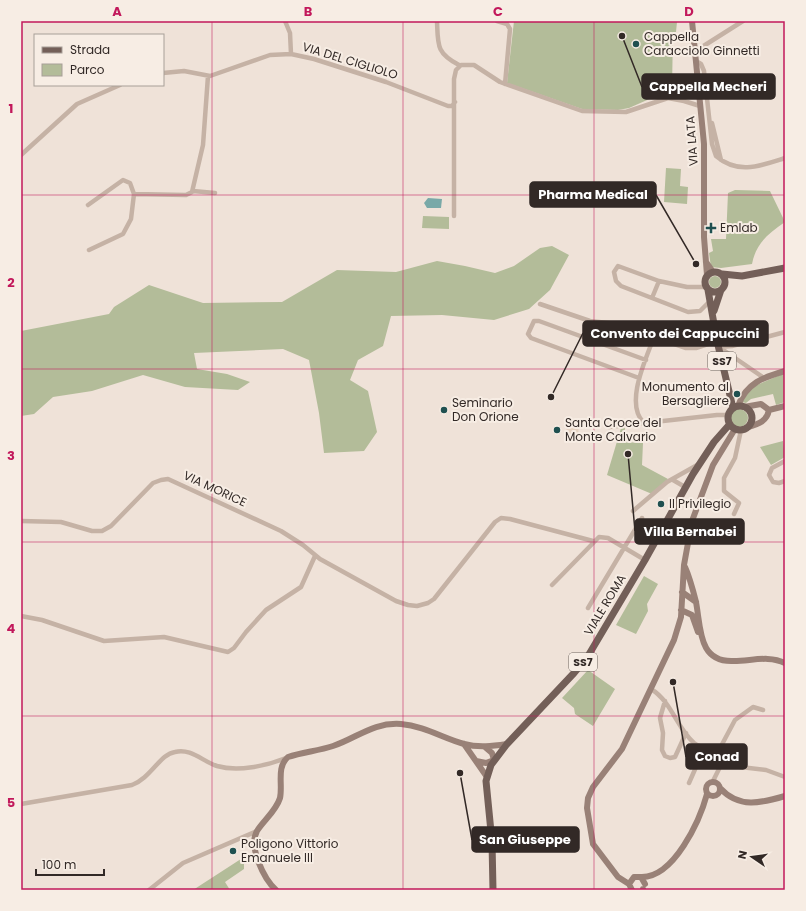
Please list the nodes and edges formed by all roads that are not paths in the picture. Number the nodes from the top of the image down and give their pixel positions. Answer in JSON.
{"nodes":[{"id":1,"x":285,"y":21,"type":"edge"},
{"id":2,"x":437,"y":21,"type":"edge"},
{"id":3,"x":497,"y":21,"type":"edge"},
{"id":4,"x":692,"y":21,"type":"edge"},
{"id":5,"x":743,"y":21,"type":"edge"},
{"id":6,"x":694,"y":52,"type":"junction"},
{"id":7,"x":291,"y":54,"type":"junction"},
{"id":8,"x":696,"y":62,"type":"junction"},
{"id":9,"x":460,"y":65,"type":"junction"},
{"id":10,"x":164,"y":73,"type":"edge"},
{"id":11,"x":208,"y":76,"type":"junction"},
{"id":12,"x":505,"y":84,"type":"junction"},
{"id":13,"x":118,"y":86,"type":"edge"},
{"id":14,"x":455,"y":100,"type":"junction"},
{"id":15,"x":700,"y":106,"type":"junction"},
{"id":16,"x":21,"y":155,"type":"edge"},
{"id":17,"x":785,"y":158,"type":"edge"},
{"id":18,"x":193,"y":191,"type":"junction"},
{"id":19,"x":215,"y":193,"type":"dead end"},
{"id":20,"x":134,"y":194,"type":"junction"},
{"id":21,"x":88,"y":205,"type":"dead end"},
{"id":22,"x":454,"y":216,"type":"dead end"},
{"id":23,"x":89,"y":250,"type":"dead end"},
{"id":24,"x":785,"y":268,"type":"edge"},
{"id":25,"x":710,"y":273,"type":"junction"},
{"id":26,"x":722,"y":274,"type":"junction"},
{"id":27,"x":742,"y":276,"type":"junction"},
{"id":28,"x":659,"y":281,"type":"junction"},
{"id":29,"x":723,"y":287,"type":"junction"},
{"id":30,"x":707,"y":288,"type":"junction"},
{"id":31,"x":652,"y":298,"type":"junction"},
{"id":32,"x":710,"y":301,"type":"junction"},
{"id":33,"x":540,"y":304,"type":"dead end"},
{"id":34,"x":713,"y":315,"type":"junction"},
{"id":35,"x":785,"y":332,"type":"edge"},
{"id":36,"x":654,"y":337,"type":"junction"},
{"id":37,"x":718,"y":344,"type":"junction"},
{"id":38,"x":646,"y":360,"type":"junction"},
{"id":39,"x":785,"y":371,"type":"edge"},
{"id":40,"x":639,"y":378,"type":"junction"},
{"id":41,"x":764,"y":378,"type":"junction"},
{"id":42,"x":785,"y":406,"type":"edge"},
{"id":43,"x":738,"y":407,"type":"junction"},
{"id":44,"x":769,"y":410,"type":"junction"},
{"id":45,"x":728,"y":415,"type":"junction"},
{"id":46,"x":644,"y":423,"type":"junction"},
{"id":47,"x":609,"y":427,"type":"dead end"},
{"id":48,"x":748,"y":427,"type":"junction"},
{"id":49,"x":734,"y":428,"type":"junction"},
{"id":50,"x":785,"y":461,"type":"edge"},
{"id":51,"x":699,"y":464,"type":"junction"},
{"id":52,"x":673,"y":480,"type":"junction"},
{"id":53,"x":785,"y":481,"type":"edge"},
{"id":54,"x":685,"y":487,"type":"junction"},
{"id":55,"x":633,"y":511,"type":"dead end"},
{"id":56,"x":734,"y":514,"type":"dead end"},
{"id":57,"x":642,"y":518,"type":"dead end"},
{"id":58,"x":21,"y":521,"type":"edge"},
{"id":59,"x":593,"y":542,"type":"junction"},
{"id":60,"x":624,"y":547,"type":"junction"},
{"id":61,"x":315,"y":556,"type":"junction"},
{"id":62,"x":645,"y":560,"type":"junction"},
{"id":63,"x":684,"y":566,"type":"junction"},
{"id":64,"x":552,"y":584,"type":"dead end"},
{"id":65,"x":682,"y":592,"type":"junction"},
{"id":66,"x":696,"y":602,"type":"junction"},
{"id":67,"x":588,"y":608,"type":"dead end"},
{"id":68,"x":681,"y":610,"type":"junction"},
{"id":69,"x":21,"y":616,"type":"edge"},
{"id":70,"x":701,"y":636,"type":"junction"},
{"id":71,"x":785,"y":663,"type":"edge"},
{"id":72,"x":651,"y":689,"type":"junction"},
{"id":73,"x":665,"y":701,"type":"junction"},
{"id":74,"x":763,"y":710,"type":"dead end"},
{"id":75,"x":686,"y":733,"type":"junction"},
{"id":76,"x":464,"y":744,"type":"junction"},
{"id":77,"x":507,"y":744,"type":"junction"},
{"id":78,"x":485,"y":747,"type":"junction"},
{"id":79,"x":704,"y":749,"type":"junction"},
{"id":80,"x":720,"y":750,"type":"junction"},
{"id":81,"x":290,"y":757,"type":"junction"},
{"id":82,"x":494,"y":760,"type":"junction"},
{"id":83,"x":476,"y":761,"type":"junction"},
{"id":84,"x":722,"y":763,"type":"junction"},
{"id":85,"x":487,"y":777,"type":"junction"},
{"id":86,"x":785,"y":777,"type":"edge"},
{"id":87,"x":689,"y":783,"type":"dead end"},
{"id":88,"x":717,"y":784,"type":"junction"},
{"id":89,"x":712,"y":795,"type":"junction"},
{"id":90,"x":785,"y":796,"type":"edge"},
{"id":91,"x":734,"y":799,"type":"junction"},
{"id":92,"x":21,"y":804,"type":"edge"},
{"id":93,"x":257,"y":831,"type":"junction"},
{"id":94,"x":655,"y":874,"type":"junction"},
{"id":95,"x":641,"y":877,"type":"junction"},
{"id":96,"x":630,"y":881,"type":"junction"},
{"id":97,"x":643,"y":888,"type":"edge"},
{"id":98,"x":149,"y":890,"type":"edge"},
{"id":99,"x":276,"y":890,"type":"edge"},
{"id":100,"x":493,"y":890,"type":"edge"},
{"id":101,"x":632,"y":890,"type":"edge"}],
"edges":[{"from":1,"to":7,"type":"street"},
{"from":2,"to":9,"type":"street"},
{"from":3,"to":12,"type":"street"},
{"from":4,"to":6,"type":"main road","name":"VIA LATA"},
{"from":5,"to":6,"type":"street"},
{"from":6,"to":8,"type":"main road","name":"VIA LATA"},
{"from":7,"to":11,"type":"street","name":"VIA DEL CIGLIOLO"},
{"from":7,"to":14,"type":"street","name":"VIA DEL CIGLIOLO"},
{"from":8,"to":15,"type":"main road","name":"VIA LATA"},
{"from":8,"to":17,"type":"street"},
{"from":9,"to":12,"type":"street"},
{"from":9,"to":14,"type":"street"},
{"from":10,"to":11,"type":"street","name":"VIA DEL CIGLIOLO"},
{"from":11,"to":18,"type":"street"},
{"from":12,"to":15,"type":"street"},
{"from":13,"to":16,"type":"street"},
{"from":14,"to":22,"type":"street"},
{"from":15,"to":25,"type":"main road","name":"VIA LATA"},
{"from":18,"to":19,"type":"street"},
{"from":18,"to":20,"type":"street"},
{"from":20,"to":21,"type":"street"},
{"from":20,"to":23,"type":"street"},
{"from":24,"to":27,"type":"main road"},
{"from":25,"to":26,"type":"main road"},
{"from":25,"to":30,"type":"main road"},
{"from":26,"to":27,"type":"main road"},
{"from":26,"to":29,"type":"main road"},
{"from":27,"to":29,"type":"main road"},
{"from":28,"to":30,"type":"street"},
{"from":28,"to":31,"type":"street"},
{"from":28,"to":31,"type":"street"},
{"from":29,"to":30,"type":"main road"},
{"from":29,"to":34,"type":"main road","number":"SS7"},
{"from":30,"to":32,"type":"main road","number":"SS7"},
{"from":31,"to":32,"type":"street"},
{"from":32,"to":34,"type":"main road","number":"SS7"},
{"from":33,"to":36,"type":"street"},
{"from":34,"to":37,"type":"main road","number":"SS7"},
{"from":35,"to":37,"type":"street"},
{"from":36,"to":37,"type":"street"},
{"from":36,"to":38,"type":"street"},
{"from":37,"to":41,"type":"street"},
{"from":37,"to":43,"type":"main road","number":"SS7"},
{"from":38,"to":40,"type":"street"},
{"from":38,"to":40,"type":"street"},
{"from":39,"to":41,"type":"main road"},
{"from":40,"to":46,"type":"street"},
{"from":41,"to":43,"type":"main road"},
{"from":42,"to":44,"type":"main road"},
{"from":43,"to":44,"type":"main road"},
{"from":43,"to":45,"type":"main road"},
{"from":43,"to":48,"type":"main road"},
{"from":44,"to":48,"type":"main road"},
{"from":45,"to":46,"type":"street"},
{"from":45,"to":49,"type":"main road"},
{"from":46,"to":47,"type":"street"},
{"from":48,"to":49,"type":"main road"},
{"from":49,"to":51,"type":"main road","name":"VIALE ROMA","number":"SS7"},
{"from":49,"to":56,"type":"street"},
{"from":49,"to":63,"type":"main road"},
{"from":50,"to":53,"type":"street"},
{"from":51,"to":52,"type":"street"},
{"from":51,"to":54,"type":"main road","name":"VIALE ROMA","number":"SS7"},
{"from":52,"to":54,"type":"street"},
{"from":52,"to":55,"type":"street"},
{"from":54,"to":62,"type":"main road","name":"VIALE ROMA","number":"SS7"},
{"from":57,"to":60,"type":"street"},
{"from":58,"to":61,"type":"street","name":"VIA MORICE"},
{"from":59,"to":60,"type":"street"},
{"from":59,"to":61,"type":"street"},
{"from":59,"to":64,"type":"street"},
{"from":60,"to":62,"type":"street"},
{"from":60,"to":67,"type":"street"},
{"from":61,"to":69,"type":"street"},
{"from":62,"to":77,"type":"main road","name":"VIALE ROMA","number":"SS7"},
{"from":63,"to":65,"type":"main road"},
{"from":63,"to":66,"type":"main road"},
{"from":65,"to":66,"type":"main road"},
{"from":65,"to":68,"type":"main road"},
{"from":66,"to":70,"type":"main road"},
{"from":68,"to":70,"type":"main road"},
{"from":68,"to":72,"type":"main road"},
{"from":70,"to":71,"type":"main road"},
{"from":72,"to":73,"type":"street"},
{"from":72,"to":96,"type":"main road"},
{"from":73,"to":75,"type":"street"},
{"from":73,"to":75,"type":"street"},
{"from":74,"to":80,"type":"street"},
{"from":75,"to":79,"type":"street"},
{"from":76,"to":78,"type":"main road"},
{"from":76,"to":81,"type":"main road"},
{"from":76,"to":83,"type":"main road"},
{"from":77,"to":78,"type":"main road"},
{"from":77,"to":82,"type":"main road","name":"VIALE ROMA","number":"SS7"},
{"from":78,"to":82,"type":"main road"},
{"from":79,"to":80,"type":"street"},
{"from":79,"to":87,"type":"street"},
{"from":80,"to":84,"type":"street"},
{"from":81,"to":92,"type":"street"},
{"from":81,"to":93,"type":"main road"},
{"from":82,"to":83,"type":"main road"},
{"from":82,"to":85,"type":"main road","name":"VIALE ROMA","number":"SS7"},
{"from":83,"to":85,"type":"main road"},
{"from":84,"to":86,"type":"street"},
{"from":84,"to":88,"type":"street"},
{"from":85,"to":100,"type":"main road","name":"VIALE ROMA","number":"SS7"},
{"from":88,"to":89,"type":"main road"},
{"from":88,"to":89,"type":"main road"},
{"from":88,"to":91,"type":"main road"},
{"from":89,"to":91,"type":"main road"},
{"from":89,"to":94,"type":"main road"},
{"from":90,"to":91,"type":"main road"},
{"from":93,"to":98,"type":"street"},
{"from":93,"to":99,"type":"main road"},
{"from":94,"to":95,"type":"main road"},
{"from":94,"to":97,"type":"main road"},
{"from":95,"to":96,"type":"main road"},
{"from":95,"to":97,"type":"main road"},
{"from":96,"to":101,"type":"main road"}]}
